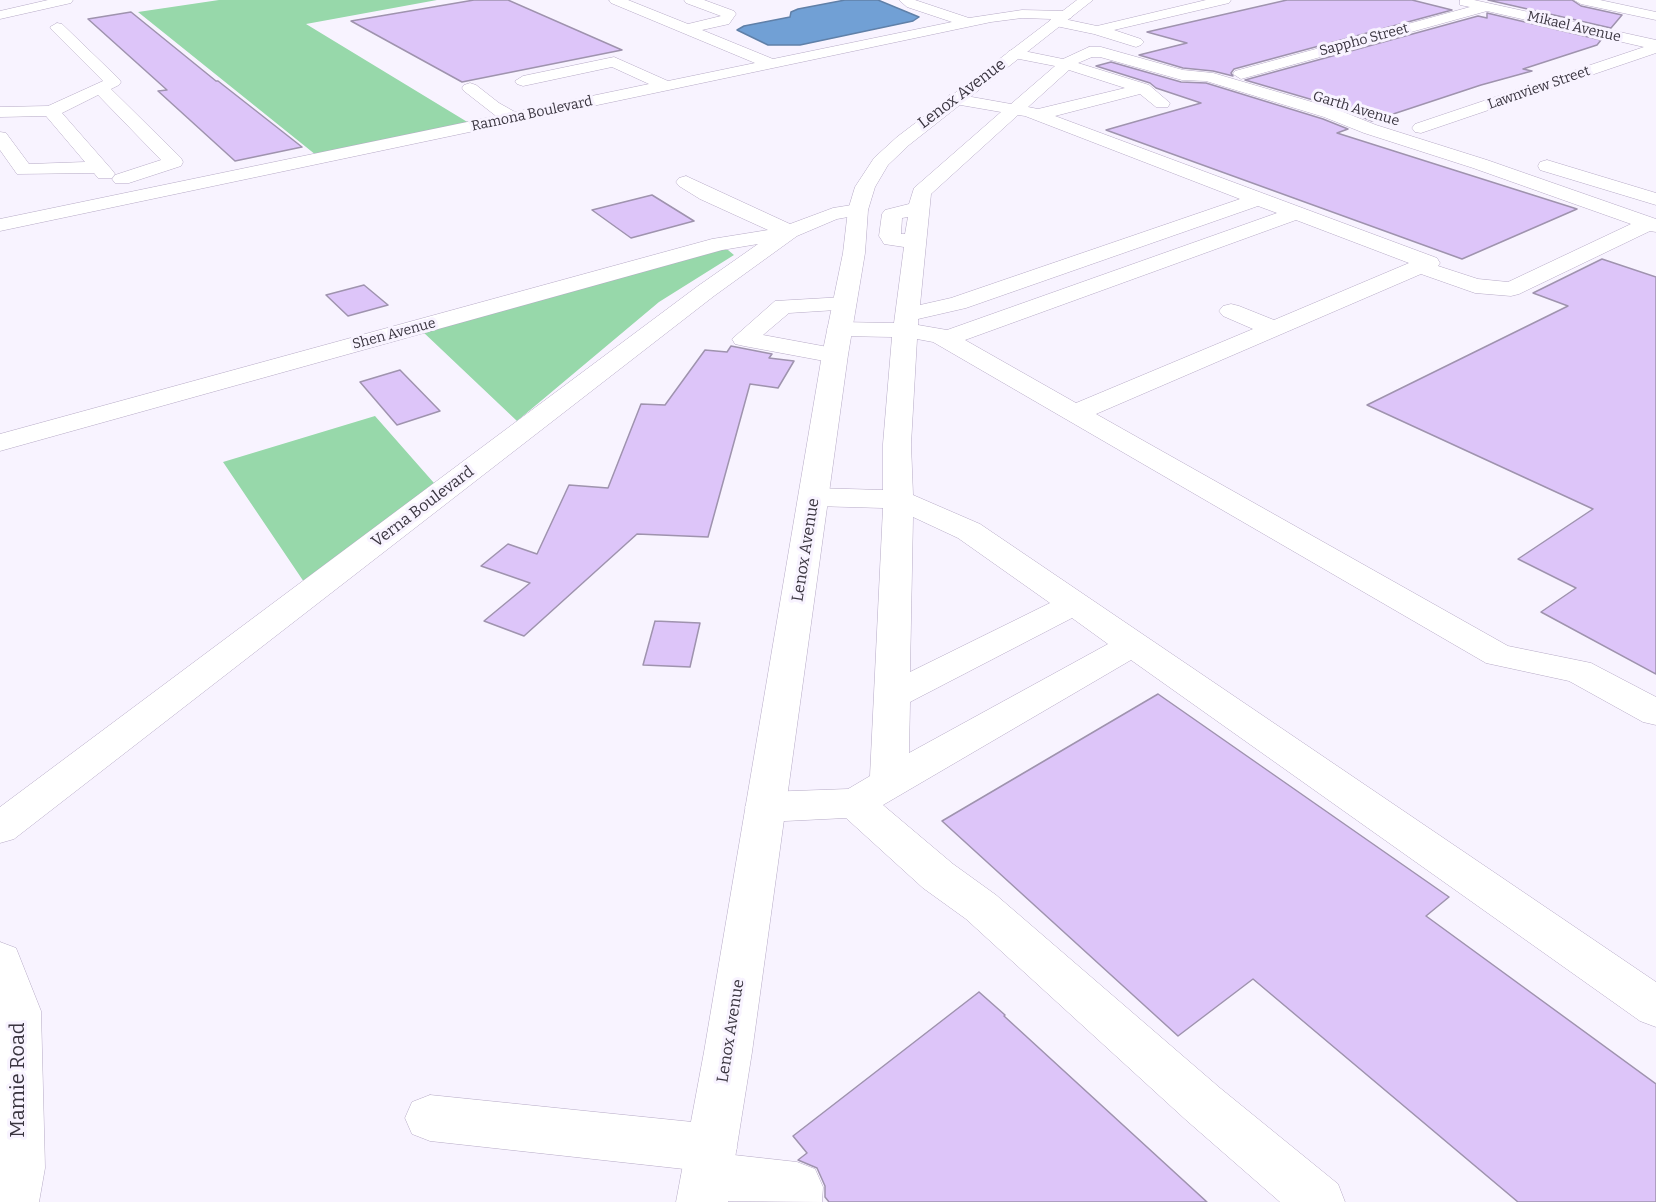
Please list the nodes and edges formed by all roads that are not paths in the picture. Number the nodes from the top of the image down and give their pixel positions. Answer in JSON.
{"nodes":[{"id":1,"x":66,"y":0,"type":"edge"},
{"id":2,"x":616,"y":0,"type":"edge"},
{"id":3,"x":691,"y":0,"type":"edge"},
{"id":4,"x":906,"y":0,"type":"edge"},
{"id":5,"x":1224,"y":0,"type":"edge"},
{"id":6,"x":1457,"y":0,"type":"edge"},
{"id":7,"x":1581,"y":0,"type":"edge"},
{"id":8,"x":1486,"y":6,"type":"junction"},
{"id":9,"x":1069,"y":12,"type":"edge"},
{"id":10,"x":0,"y":15,"type":"edge"},
{"id":11,"x":1656,"y":16,"type":"edge"},
{"id":12,"x":969,"y":23,"type":"junction"},
{"id":13,"x":57,"y":27,"type":"dead end"},
{"id":14,"x":687,"y":29,"type":"junction"},
{"id":15,"x":1097,"y":30,"type":"junction"},
{"id":16,"x":1153,"y":47,"type":"dead end"},
{"id":17,"x":1656,"y":47,"type":"edge"},
{"id":18,"x":1014,"y":54,"type":"junction"},
{"id":19,"x":1186,"y":57,"type":"dead end"},
{"id":20,"x":772,"y":64,"type":"junction"},
{"id":21,"x":1064,"y":67,"type":"junction"},
{"id":22,"x":1241,"y":74,"type":"junction"},
{"id":23,"x":1182,"y":75,"type":"junction"},
{"id":24,"x":1091,"y":79,"type":"junction"},
{"id":25,"x":523,"y":81,"type":"dead end"},
{"id":26,"x":666,"y":86,"type":"junction"},
{"id":27,"x":100,"y":88,"type":"junction"},
{"id":28,"x":470,"y":88,"type":"dead end"},
{"id":29,"x":1136,"y":90,"type":"junction"},
{"id":30,"x":1034,"y":94,"type":"junction"},
{"id":31,"x":955,"y":99,"type":"junction"},
{"id":32,"x":1350,"y":107,"type":"junction"},
{"id":33,"x":1139,"y":109,"type":"dead end"},
{"id":34,"x":51,"y":111,"type":"junction"},
{"id":35,"x":0,"y":112,"type":"edge"},
{"id":36,"x":1027,"y":113,"type":"junction"},
{"id":37,"x":1330,"y":113,"type":"junction"},
{"id":38,"x":512,"y":118,"type":"junction"},
{"id":39,"x":1105,"y":119,"type":"dead end"},
{"id":40,"x":1070,"y":128,"type":"junction"},
{"id":41,"x":1421,"y":128,"type":"junction"},
{"id":42,"x":0,"y":137,"type":"edge"},
{"id":43,"x":1465,"y":141,"type":"dead end"},
{"id":44,"x":1531,"y":161,"type":"dead end"},
{"id":45,"x":115,"y":182,"type":"junction"},
{"id":46,"x":686,"y":182,"type":"dead end"},
{"id":47,"x":1651,"y":194,"type":"edge"},
{"id":48,"x":1257,"y":199,"type":"junction"},
{"id":49,"x":858,"y":210,"type":"junction"},
{"id":50,"x":1296,"y":213,"type":"junction"},
{"id":51,"x":0,"y":225,"type":"edge"},
{"id":52,"x":1652,"y":225,"type":"edge"},
{"id":53,"x":790,"y":232,"type":"junction"},
{"id":54,"x":1421,"y":267,"type":"junction"},
{"id":55,"x":1231,"y":311,"type":"dead end"},
{"id":56,"x":906,"y":323,"type":"junction"},
{"id":57,"x":839,"y":329,"type":"junction"},
{"id":58,"x":1274,"y":329,"type":"junction"},
{"id":59,"x":946,"y":339,"type":"junction"},
{"id":60,"x":1075,"y":413,"type":"junction"},
{"id":61,"x":0,"y":443,"type":"edge"},
{"id":62,"x":814,"y":497,"type":"junction"},
{"id":63,"x":898,"y":499,"type":"junction"},
{"id":64,"x":1074,"y":604,"type":"junction"},
{"id":65,"x":1132,"y":645,"type":"junction"},
{"id":66,"x":892,"y":696,"type":"junction"},
{"id":67,"x":1656,"y":713,"type":"edge"},
{"id":68,"x":872,"y":793,"type":"junction"},
{"id":69,"x":765,"y":807,"type":"junction"},
{"id":70,"x":0,"y":828,"type":"edge"},
{"id":71,"x":0,"y":962,"type":"edge"},
{"id":72,"x":1656,"y":1007,"type":"edge"},
{"id":73,"x":430,"y":1118,"type":"dead end"},
{"id":74,"x":707,"y":1175,"type":"edge"},
{"id":75,"x":13,"y":1202,"type":"edge"},
{"id":76,"x":796,"y":1202,"type":"edge"},
{"id":77,"x":1319,"y":1202,"type":"edge"}],
"edges":[{"from":1,"to":10,"type":"main road"},
{"from":2,"to":14,"type":"main road"},
{"from":3,"to":14,"type":"main road"},
{"from":4,"to":12,"type":"main road"},
{"from":5,"to":15,"type":"main road"},
{"from":6,"to":8,"type":"main road","name":"Mikael Avenue"},
{"from":7,"to":11,"type":"main road"},
{"from":8,"to":17,"type":"main road","name":"Mikael Avenue"},
{"from":8,"to":22,"type":"main road","name":"Sappho Street"},
{"from":9,"to":12,"type":"main road","name":"Ramona Boulevard"},
{"from":9,"to":15,"type":"main road"},
{"from":9,"to":18,"type":"main road","name":"Lenox Avenue"},
{"from":12,"to":20,"type":"main road","name":"Ramona Boulevard"},
{"from":13,"to":27,"type":"main road"},
{"from":14,"to":20,"type":"main road"},
{"from":15,"to":16,"type":"main road"},
{"from":17,"to":41,"type":"main road","name":"Lawnview Street"},
{"from":18,"to":21,"type":"main road"},
{"from":18,"to":31,"type":"main road","name":"Lenox Avenue"},
{"from":19,"to":22,"type":"main road","name":"Garth Avenue"},
{"from":20,"to":26,"type":"main road","name":"Ramona Boulevard"},
{"from":21,"to":23,"type":"main road"},
{"from":21,"to":24,"type":"main road"},
{"from":21,"to":29,"type":"main road"},
{"from":21,"to":30,"type":"main road"},
{"from":22,"to":32,"type":"main road","name":"Garth Avenue"},
{"from":23,"to":29,"type":"main road"},
{"from":23,"to":37,"type":"main road"},
{"from":24,"to":29,"type":"main road"},
{"from":24,"to":30,"type":"main road"},
{"from":25,"to":26,"type":"main road"},
{"from":26,"to":38,"type":"main road","name":"Ramona Boulevard"},
{"from":27,"to":34,"type":"main road"},
{"from":27,"to":45,"type":"main road"},
{"from":28,"to":38,"type":"main road"},
{"from":29,"to":33,"type":"main road"},
{"from":29,"to":36,"type":"main road"},
{"from":30,"to":36,"type":"main road"},
{"from":31,"to":36,"type":"main road"},
{"from":31,"to":49,"type":"main road","name":"Lenox Avenue"},
{"from":32,"to":37,"type":"main road"},
{"from":32,"to":41,"type":"main road","name":"Garth Avenue"},
{"from":34,"to":35,"type":"main road"},
{"from":34,"to":45,"type":"main road"},
{"from":36,"to":40,"type":"main road"},
{"from":36,"to":56,"type":"main road"},
{"from":37,"to":52,"type":"main road"},
{"from":38,"to":45,"type":"main road","name":"Ramona Boulevard"},
{"from":39,"to":40,"type":"main road"},
{"from":40,"to":48,"type":"main road"},
{"from":41,"to":43,"type":"main road","name":"Garth Avenue"},
{"from":42,"to":45,"type":"main road"},
{"from":44,"to":47,"type":"main road"},
{"from":45,"to":51,"type":"main road","name":"Ramona Boulevard"},
{"from":46,"to":53,"type":"main road"},
{"from":48,"to":50,"type":"main road"},
{"from":48,"to":56,"type":"main road"},
{"from":49,"to":53,"type":"main road","name":"Verna Boulevard"},
{"from":49,"to":57,"type":"main road","name":"Lenox Avenue"},
{"from":50,"to":54,"type":"main road"},
{"from":50,"to":59,"type":"main road"},
{"from":52,"to":54,"type":"main road"},
{"from":53,"to":61,"type":"main road","name":"Shen Avenue"},
{"from":53,"to":70,"type":"main road","name":"Verna Boulevard"},
{"from":54,"to":58,"type":"main road"},
{"from":55,"to":58,"type":"main road"},
{"from":56,"to":57,"type":"main road"},
{"from":56,"to":59,"type":"main road"},
{"from":56,"to":63,"type":"main road"},
{"from":57,"to":62,"type":"main road","name":"Lenox Avenue"},
{"from":58,"to":60,"type":"main road"},
{"from":59,"to":60,"type":"main road"},
{"from":60,"to":67,"type":"main road"},
{"from":62,"to":63,"type":"main road"},
{"from":62,"to":69,"type":"main road","name":"Lenox Avenue"},
{"from":63,"to":64,"type":"main road"},
{"from":63,"to":66,"type":"main road"},
{"from":64,"to":65,"type":"main road"},
{"from":64,"to":66,"type":"main road"},
{"from":65,"to":68,"type":"main road"},
{"from":65,"to":72,"type":"main road"},
{"from":66,"to":68,"type":"main road"},
{"from":68,"to":69,"type":"main road"},
{"from":68,"to":77,"type":"main road"},
{"from":69,"to":74,"type":"main road","name":"Lenox Avenue"},
{"from":71,"to":75,"type":"main road","name":"Mamie Road"},
{"from":73,"to":74,"type":"main road"},
{"from":74,"to":76,"type":"main road"}]}
